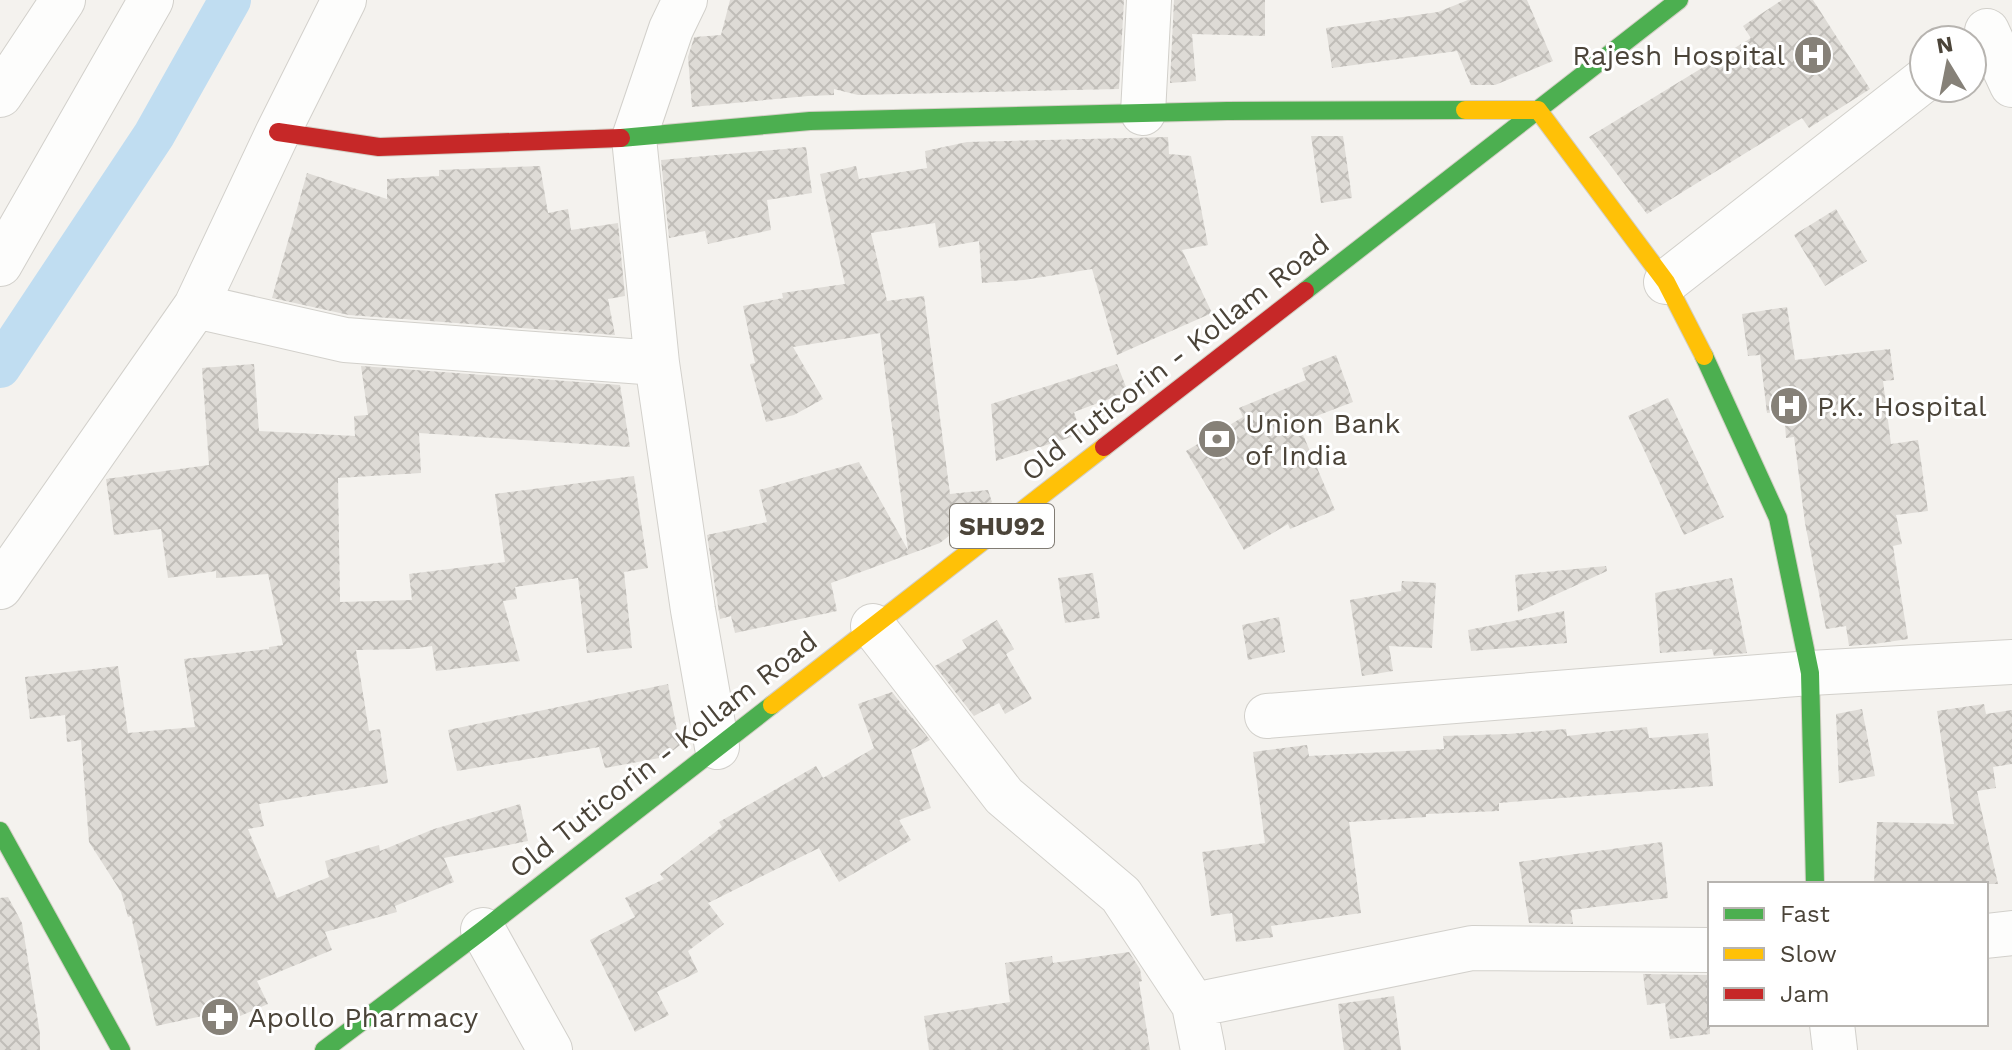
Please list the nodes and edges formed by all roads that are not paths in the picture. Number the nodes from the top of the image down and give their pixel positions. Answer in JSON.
{"nodes":[{"id":1,"x":63,"y":0,"type":"edge"},
{"id":2,"x":151,"y":0,"type":"edge"},
{"id":3,"x":344,"y":0,"type":"edge"},
{"id":4,"x":685,"y":0,"type":"edge"},
{"id":5,"x":1149,"y":0,"type":"edge"},
{"id":6,"x":1679,"y":0,"type":"edge"},
{"id":7,"x":1990,"y":28,"type":"edge"},
{"id":8,"x":2012,"y":85,"type":"edge"},
{"id":9,"x":1908,"y":93,"type":"edge"},
{"id":10,"x":0,"y":95,"type":"edge"},
{"id":11,"x":1538,"y":110,"type":"junction"},
{"id":12,"x":1143,"y":113,"type":"junction"},
{"id":13,"x":278,"y":132,"type":"junction"},
{"id":14,"x":634,"y":138,"type":"junction"},
{"id":15,"x":0,"y":264,"type":"edge"},
{"id":16,"x":1666,"y":282,"type":"junction"},
{"id":17,"x":196,"y":306,"type":"junction"},
{"id":18,"x":657,"y":363,"type":"junction"},
{"id":19,"x":0,"y":587,"type":"edge"},
{"id":20,"x":873,"y":626,"type":"junction"},
{"id":21,"x":2012,"y":662,"type":"edge"},
{"id":22,"x":1810,"y":673,"type":"junction"},
{"id":23,"x":1267,"y":716,"type":"dead end"},
{"id":24,"x":717,"y":747,"type":"junction"},
{"id":25,"x":0,"y":831,"type":"edge"},
{"id":26,"x":1815,"y":882,"type":"edge"},
{"id":27,"x":483,"y":930,"type":"junction"},
{"id":28,"x":2012,"y":933,"type":"edge"},
{"id":29,"x":1988,"y":936,"type":"edge"},
{"id":30,"x":1708,"y":950,"type":"edge"},
{"id":31,"x":1194,"y":1005,"type":"junction"},
{"id":32,"x":1832,"y":1026,"type":"edge"},
{"id":33,"x":121,"y":1050,"type":"edge"},
{"id":34,"x":324,"y":1050,"type":"edge"},
{"id":35,"x":550,"y":1050,"type":"edge"},
{"id":36,"x":1203,"y":1050,"type":"edge"},
{"id":37,"x":1835,"y":1050,"type":"edge"}],
"edges":[{"from":1,"to":10,"type":"street"},
{"from":2,"to":15,"type":"street"},
{"from":3,"to":13,"type":"street"},
{"from":4,"to":14,"type":"street"},
{"from":5,"to":12,"type":"street"},
{"from":6,"to":11,"type":"street","name":"Old Tuticorin - Kollam Road","number":"SHU92"},
{"from":7,"to":8,"type":"street"},
{"from":9,"to":16,"type":"street"},
{"from":11,"to":12,"type":"street"},
{"from":11,"to":16,"type":"street"},
{"from":11,"to":20,"type":"street","name":"Old Tuticorin - Kollam Road","number":"SHU92"},
{"from":12,"to":14,"type":"street"},
{"from":13,"to":14,"type":"street"},
{"from":13,"to":17,"type":"street"},
{"from":14,"to":18,"type":"street"},
{"from":16,"to":22,"type":"street"},
{"from":17,"to":18,"type":"street"},
{"from":17,"to":19,"type":"street"},
{"from":18,"to":24,"type":"street"},
{"from":20,"to":24,"type":"street","name":"Old Tuticorin - Kollam Road","number":"SHU92"},
{"from":20,"to":31,"type":"street"},
{"from":21,"to":22,"type":"street"},
{"from":22,"to":23,"type":"street"},
{"from":22,"to":26,"type":"street"},
{"from":24,"to":27,"type":"street","name":"Old Tuticorin - Kollam Road","number":"SHU92"},
{"from":25,"to":33,"type":"street"},
{"from":27,"to":34,"type":"street","name":"Old Tuticorin - Kollam Road","number":"SHU92"},
{"from":27,"to":35,"type":"street"},
{"from":28,"to":29,"type":"street"},
{"from":30,"to":31,"type":"street"},
{"from":31,"to":36,"type":"street"},
{"from":32,"to":37,"type":"street"}]}
